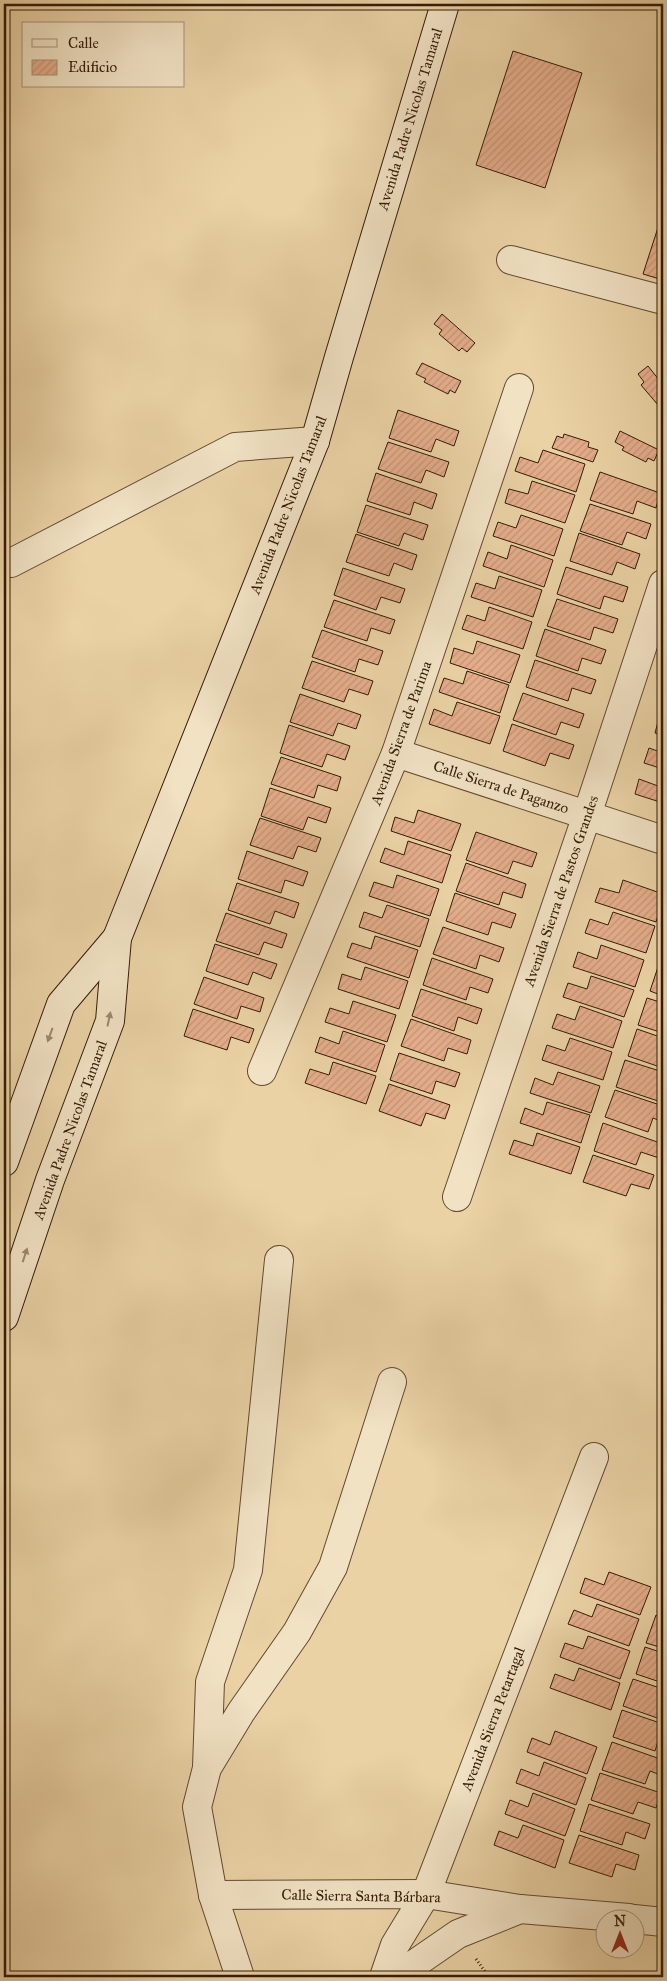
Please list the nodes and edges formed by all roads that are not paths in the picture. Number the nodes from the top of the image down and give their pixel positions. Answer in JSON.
{"nodes":[{"id":1,"x":446,"y":4,"type":"edge"},
{"id":2,"x":511,"y":260,"type":"dead end"},
{"id":3,"x":663,"y":300,"type":"edge"},
{"id":4,"x":519,"y":388,"type":"dead end"},
{"id":5,"x":315,"y":441,"type":"junction"},
{"id":6,"x":4,"y":563,"type":"edge"},
{"id":7,"x":663,"y":584,"type":"edge"},
{"id":8,"x":396,"y":753,"type":"junction"},
{"id":9,"x":587,"y":815,"type":"junction"},
{"id":10,"x":663,"y":840,"type":"edge"},
{"id":11,"x":117,"y":938,"type":"junction"},
{"id":12,"x":262,"y":1071,"type":"dead end"},
{"id":13,"x":4,"y":1162,"type":"edge"},
{"id":14,"x":457,"y":1197,"type":"dead end"},
{"id":15,"x":279,"y":1260,"type":"dead end"},
{"id":16,"x":4,"y":1318,"type":"edge"},
{"id":17,"x":392,"y":1382,"type":"dead end"},
{"id":18,"x":594,"y":1457,"type":"dead end"},
{"id":19,"x":206,"y":1768,"type":"junction"},
{"id":20,"x":426,"y":1894,"type":"junction"},
{"id":21,"x":213,"y":1895,"type":"junction"},
{"id":22,"x":520,"y":1908,"type":"junction"},
{"id":23,"x":594,"y":1915,"type":"edge"},
{"id":24,"x":644,"y":1920,"type":"edge"},
{"id":25,"x":663,"y":1922,"type":"edge"},
{"id":26,"x":240,"y":1977,"type":"edge"},
{"id":27,"x":384,"y":1977,"type":"edge"},
{"id":28,"x":400,"y":1977,"type":"edge"}],
"edges":[{"from":1,"to":5,"type":"street","name":"Avenida Padre Nicolas Tamaral"},
{"from":2,"to":3,"type":"street"},
{"from":4,"to":8,"type":"street","name":"Avenida Sierra de Parima"},
{"from":5,"to":6,"type":"street"},
{"from":5,"to":11,"type":"street","name":"Avenida Padre Nicolas Tamaral"},
{"from":7,"to":9,"type":"street","name":"Avenida Sierra de Pastos Grandes"},
{"from":8,"to":9,"type":"street","name":"Calle Sierra de Paganzo"},
{"from":8,"to":12,"type":"street","name":"Avenida Sierra de Parima"},
{"from":9,"to":10,"type":"street","name":"Calle Sierra de Paganzo"},
{"from":9,"to":14,"type":"street","name":"Avenida Sierra de Pastos Grandes"},
{"from":11,"to":13,"type":"street","name":"Avenida Padre Nicolas Tamaral","one_way":true},
{"from":16,"to":11,"type":"street","name":"Avenida Padre Nicolas Tamaral","one_way":true},
{"from":15,"to":19,"type":"street"},
{"from":17,"to":19,"type":"street"},
{"from":18,"to":20,"type":"street","name":"Avenida Sierra Petartagal"},
{"from":19,"to":21,"type":"street"},
{"from":20,"to":21,"type":"street","name":"Calle Sierra Santa Bárbara"},
{"from":20,"to":22,"type":"street","name":"Calle Sierra Santa Bárbara"},
{"from":20,"to":27,"type":"street","name":"Avenida Sierra Petartagal"},
{"from":21,"to":26,"type":"street"},
{"from":22,"to":23,"type":"street","name":"Calle Sierra Santa Bárbara"},
{"from":22,"to":28,"type":"street"},
{"from":24,"to":25,"type":"street"}]}
